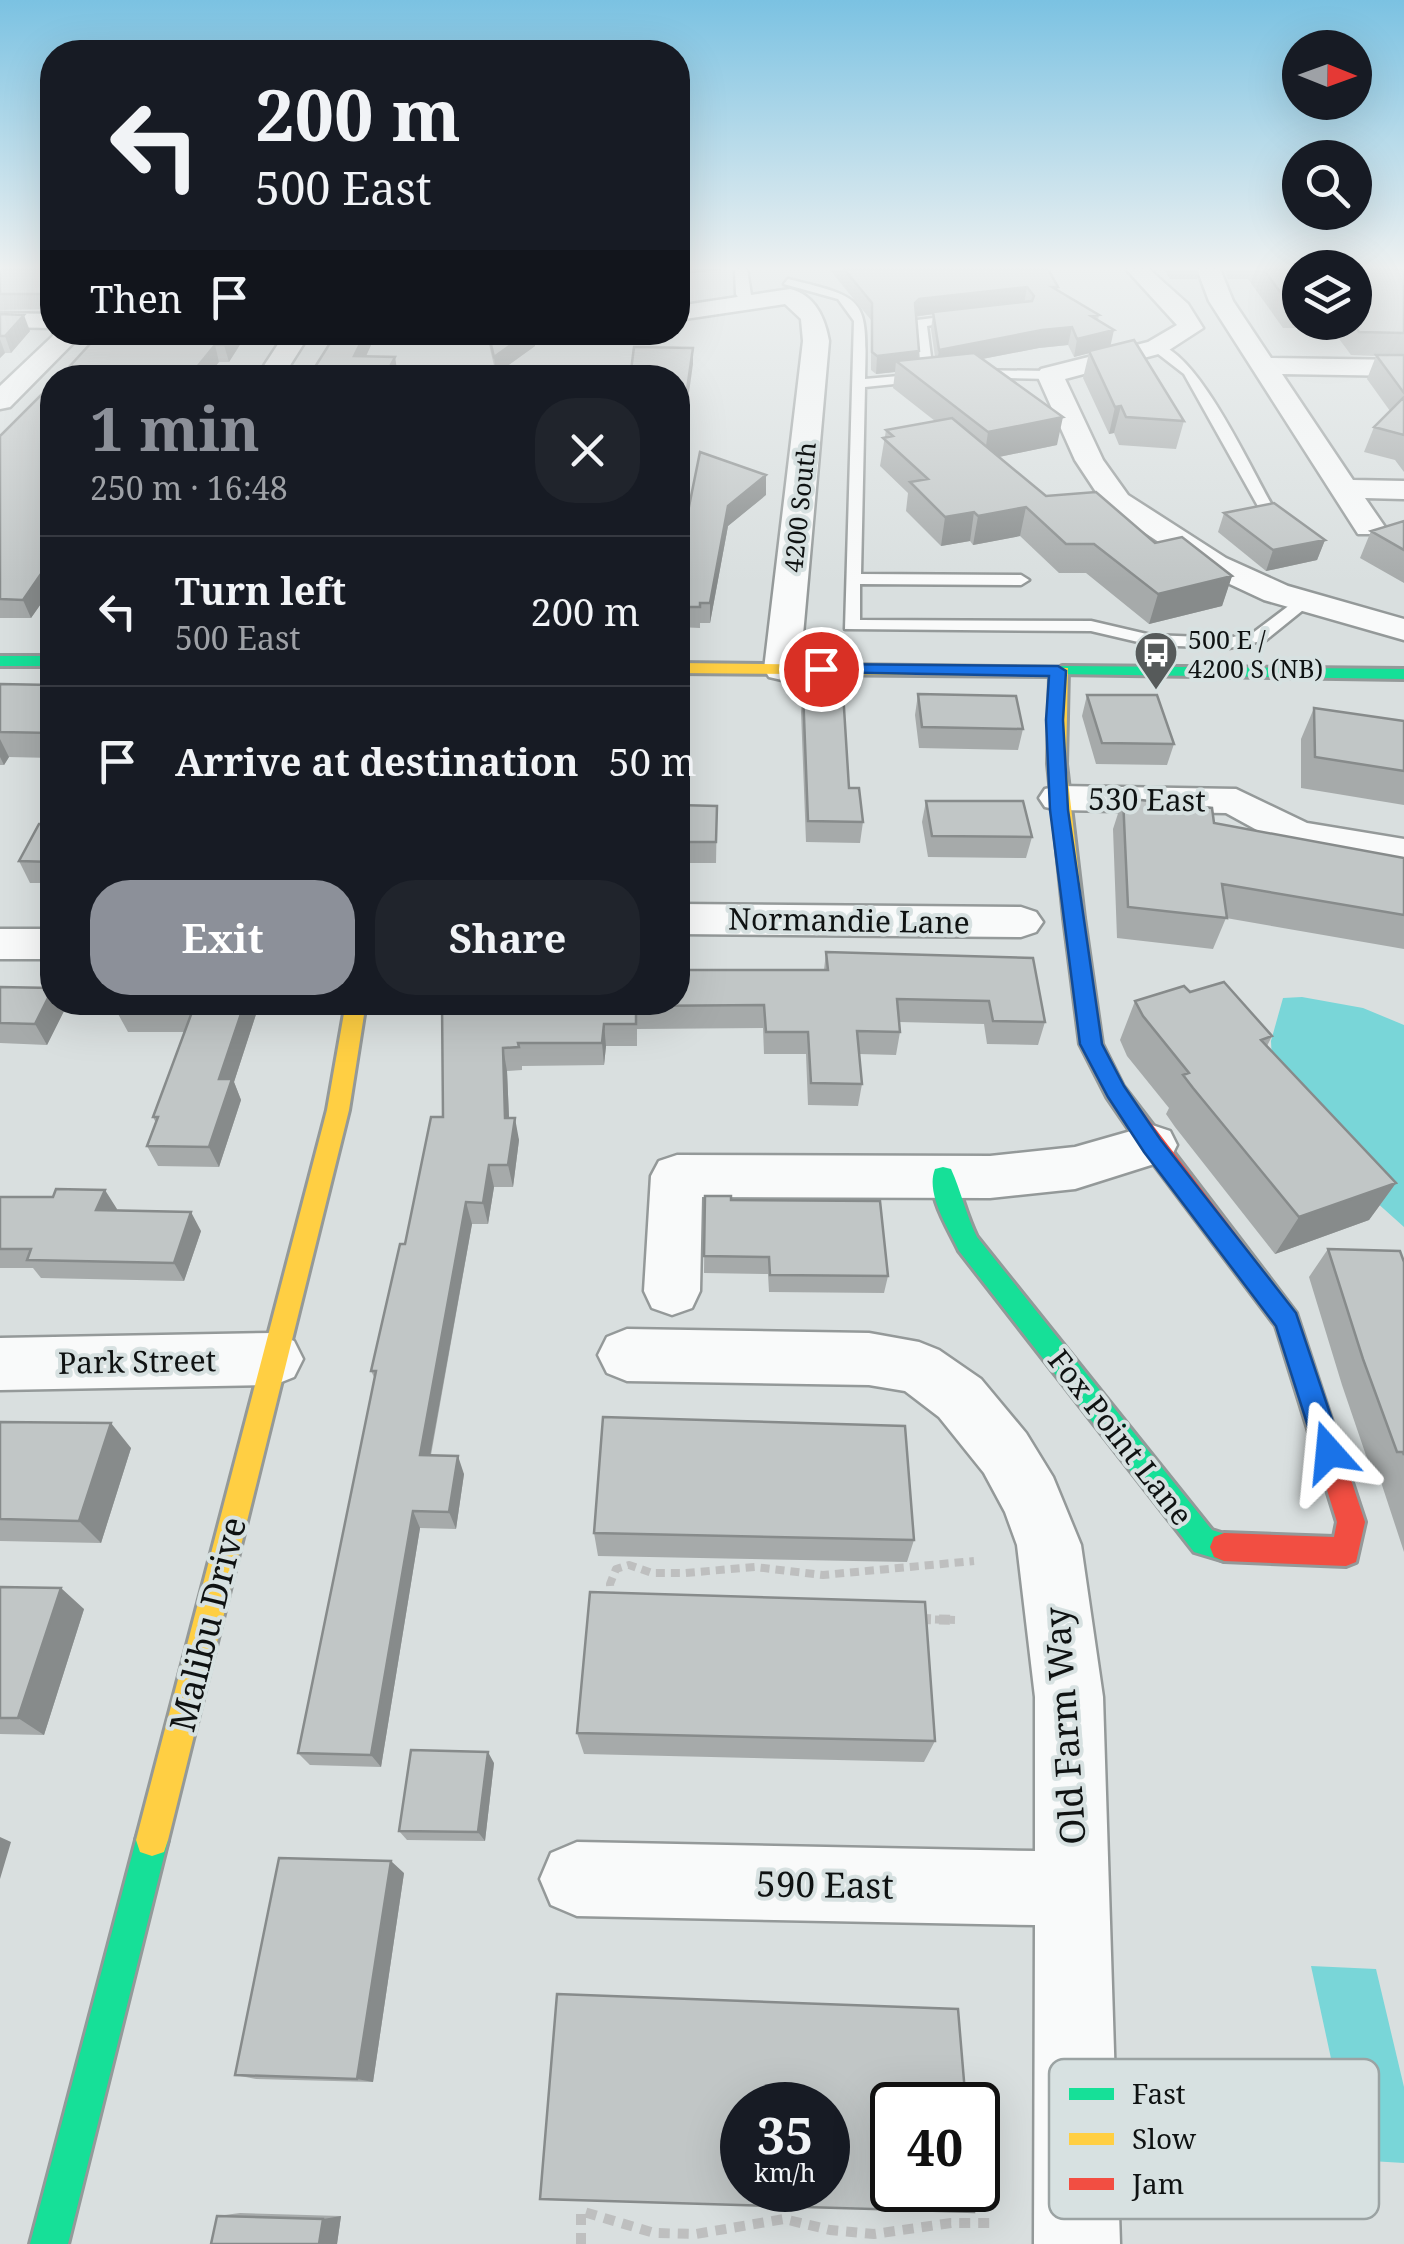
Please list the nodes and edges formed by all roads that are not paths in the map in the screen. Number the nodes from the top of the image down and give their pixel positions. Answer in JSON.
{"nodes":[{"id":1,"x":29,"y":374,"type":"edge"},
{"id":2,"x":813,"y":374,"type":"edge"},
{"id":3,"x":857,"y":374,"type":"edge"},
{"id":4,"x":938,"y":374,"type":"edge"},
{"id":5,"x":1055,"y":374,"type":"edge"},
{"id":6,"x":1189,"y":374,"type":"edge"},
{"id":7,"x":1268,"y":374,"type":"edge"},
{"id":8,"x":1050,"y":375,"type":"junction"},
{"id":9,"x":942,"y":376,"type":"junction"},
{"id":10,"x":857,"y":384,"type":"junction"},
{"id":11,"x":0,"y":401,"type":"edge"},
{"id":12,"x":1344,"y":489,"type":"junction"},
{"id":13,"x":1404,"y":490,"type":"edge"},
{"id":14,"x":1264,"y":505,"type":"edge"},
{"id":15,"x":1368,"y":527,"type":"dead end"},
{"id":16,"x":852,"y":578,"type":"junction"},
{"id":17,"x":1020,"y":580,"type":"dead end"},
{"id":18,"x":1305,"y":602,"type":"junction"},
{"id":19,"x":1404,"y":630,"type":"edge"},
{"id":20,"x":0,"y":661,"type":"edge"},
{"id":21,"x":40,"y":661,"type":"edge"},
{"id":22,"x":690,"y":668,"type":"edge"},
{"id":23,"x":782,"y":668,"type":"junction"},
{"id":24,"x":1058,"y":671,"type":"junction"},
{"id":25,"x":1404,"y":674,"type":"edge"},
{"id":26,"x":1059,"y":798,"type":"junction"},
{"id":27,"x":1404,"y":852,"type":"edge"},
{"id":28,"x":690,"y":919,"type":"edge"},
{"id":29,"x":1021,"y":922,"type":"dead end"},
{"id":30,"x":0,"y":944,"type":"edge"},
{"id":31,"x":40,"y":944,"type":"edge"},
{"id":32,"x":354,"y":1015,"type":"edge"},
{"id":33,"x":1152,"y":1145,"type":"junction"},
{"id":34,"x":943,"y":1176,"type":"junction"},
{"id":35,"x":672,"y":1290,"type":"dead end"},
{"id":36,"x":627,"y":1354,"type":"dead end"},
{"id":37,"x":274,"y":1359,"type":"junction"},
{"id":38,"x":0,"y":1364,"type":"edge"},
{"id":39,"x":577,"y":1878,"type":"dead end"},
{"id":40,"x":1073,"y":1890,"type":"junction"},
{"id":41,"x":1075,"y":2059,"type":"edge"},
{"id":42,"x":1077,"y":2219,"type":"edge"},
{"id":43,"x":49,"y":2244,"type":"edge"},
{"id":44,"x":1077,"y":2244,"type":"edge"}],
"edges":[{"from":1,"to":11,"type":"street"},
{"from":2,"to":23,"type":"street","name":"4200 South"},
{"from":3,"to":10,"type":"lane"},
{"from":4,"to":9,"type":"lane"},
{"from":5,"to":8,"type":"street"},
{"from":6,"to":14,"type":"lane"},
{"from":7,"to":12,"type":"street"},
{"from":8,"to":9,"type":"lane"},
{"from":8,"to":18,"type":"street"},
{"from":9,"to":10,"type":"lane"},
{"from":10,"to":16,"type":"lane"},
{"from":12,"to":13,"type":"street"},
{"from":12,"to":15,"type":"street"},
{"from":16,"to":17,"type":"lane"},
{"from":16,"to":18,"type":"lane"},
{"from":18,"to":19,"type":"street"},
{"from":20,"to":21,"type":"street"},
{"from":22,"to":23,"type":"street"},
{"from":23,"to":24,"type":"street"},
{"from":24,"to":25,"type":"street"},
{"from":24,"to":26,"type":"street","name":"Fox Point Lane"},
{"from":26,"to":27,"type":"street","name":"530 East"},
{"from":26,"to":33,"type":"street","name":"Fox Point Lane"},
{"from":28,"to":29,"type":"street","name":"Normandie Lane"},
{"from":30,"to":31,"type":"street"},
{"from":32,"to":37,"type":"street","name":"Malibu Drive"},
{"from":33,"to":34,"type":"street"},
{"from":33,"to":34,"type":"street","name":"Fox Point Lane"},
{"from":34,"to":35,"type":"street"},
{"from":36,"to":40,"type":"street","name":"Old Farm Way"},
{"from":37,"to":38,"type":"street","name":"Park Street"},
{"from":37,"to":43,"type":"street","name":"Malibu Drive"},
{"from":39,"to":40,"type":"street","name":"590 East"},
{"from":40,"to":41,"type":"street","name":"Old Farm Way"},
{"from":42,"to":44,"type":"street","name":"Old Farm Way"}]}
